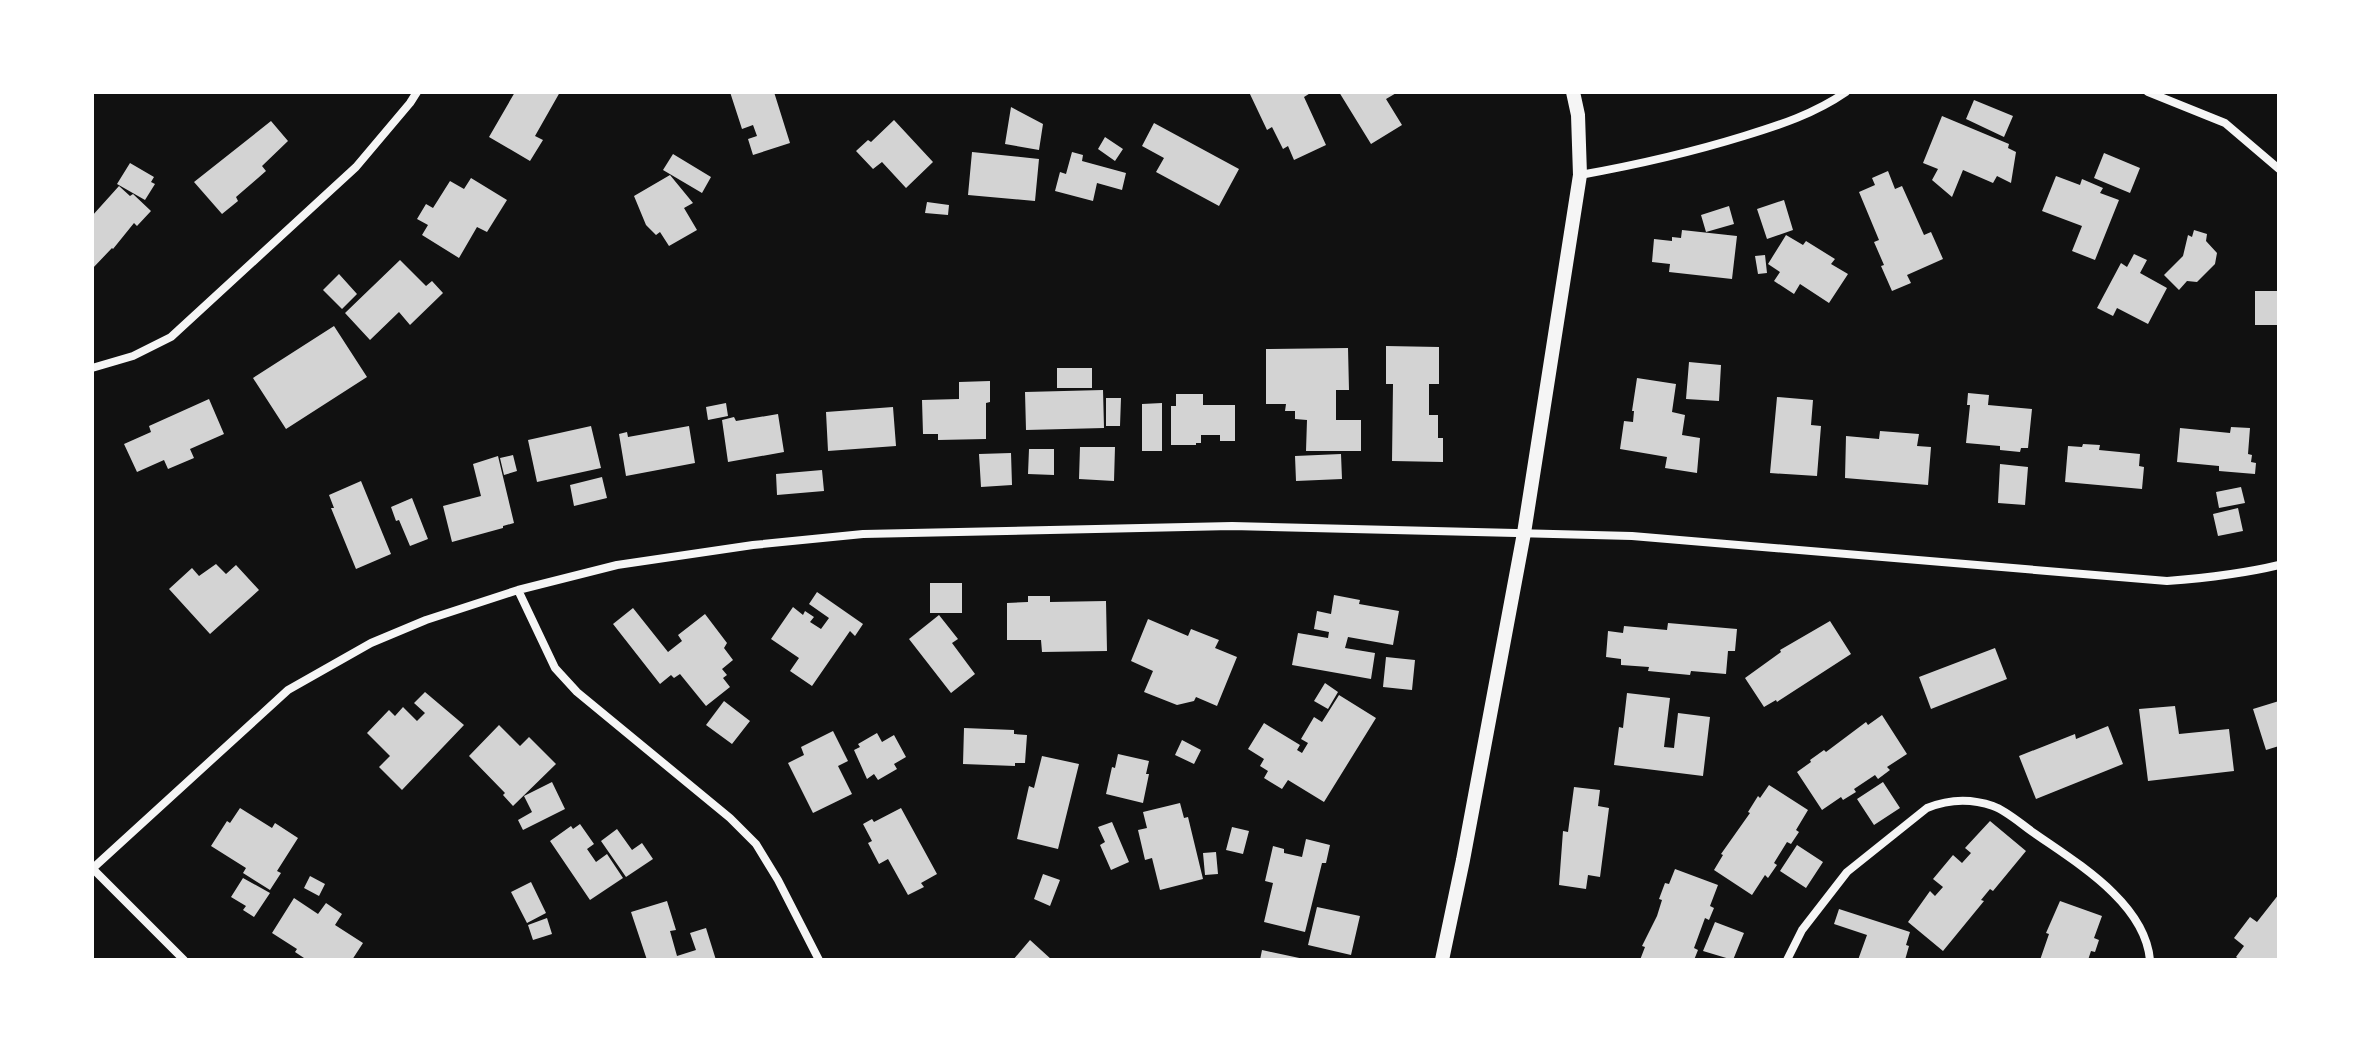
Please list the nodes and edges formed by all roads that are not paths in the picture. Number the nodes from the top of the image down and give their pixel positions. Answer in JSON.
{"nodes":[{"id":1,"x":417,"y":92,"type":"edge"},
{"id":2,"x":1573,"y":92,"type":"edge"},
{"id":3,"x":1846,"y":92,"type":"edge"},
{"id":4,"x":2148,"y":92,"type":"edge"},
{"id":5,"x":2279,"y":169,"type":"edge"},
{"id":6,"x":1580,"y":175,"type":"junction"},
{"id":7,"x":92,"y":368,"type":"edge"},
{"id":8,"x":1524,"y":533,"type":"junction"},
{"id":9,"x":2279,"y":565,"type":"edge"},
{"id":10,"x":518,"y":590,"type":"junction"},
{"id":11,"x":92,"y":868,"type":"edge"},
{"id":12,"x":184,"y":960,"type":"edge"},
{"id":13,"x":819,"y":960,"type":"edge"},
{"id":14,"x":1442,"y":960,"type":"edge"},
{"id":15,"x":1787,"y":960,"type":"edge"},
{"id":16,"x":2150,"y":960,"type":"edge"}],
"edges":[{"from":1,"to":7,"type":"street"},
{"from":2,"to":6,"type":"street"},
{"from":3,"to":6,"type":"street"},
{"from":4,"to":5,"type":"street"},
{"from":6,"to":8,"type":"street"},
{"from":8,"to":9,"type":"street"},
{"from":8,"to":10,"type":"street"},
{"from":8,"to":14,"type":"street"},
{"from":10,"to":11,"type":"street"},
{"from":10,"to":13,"type":"street"},
{"from":11,"to":12,"type":"street"},
{"from":15,"to":16,"type":"street"}]}
